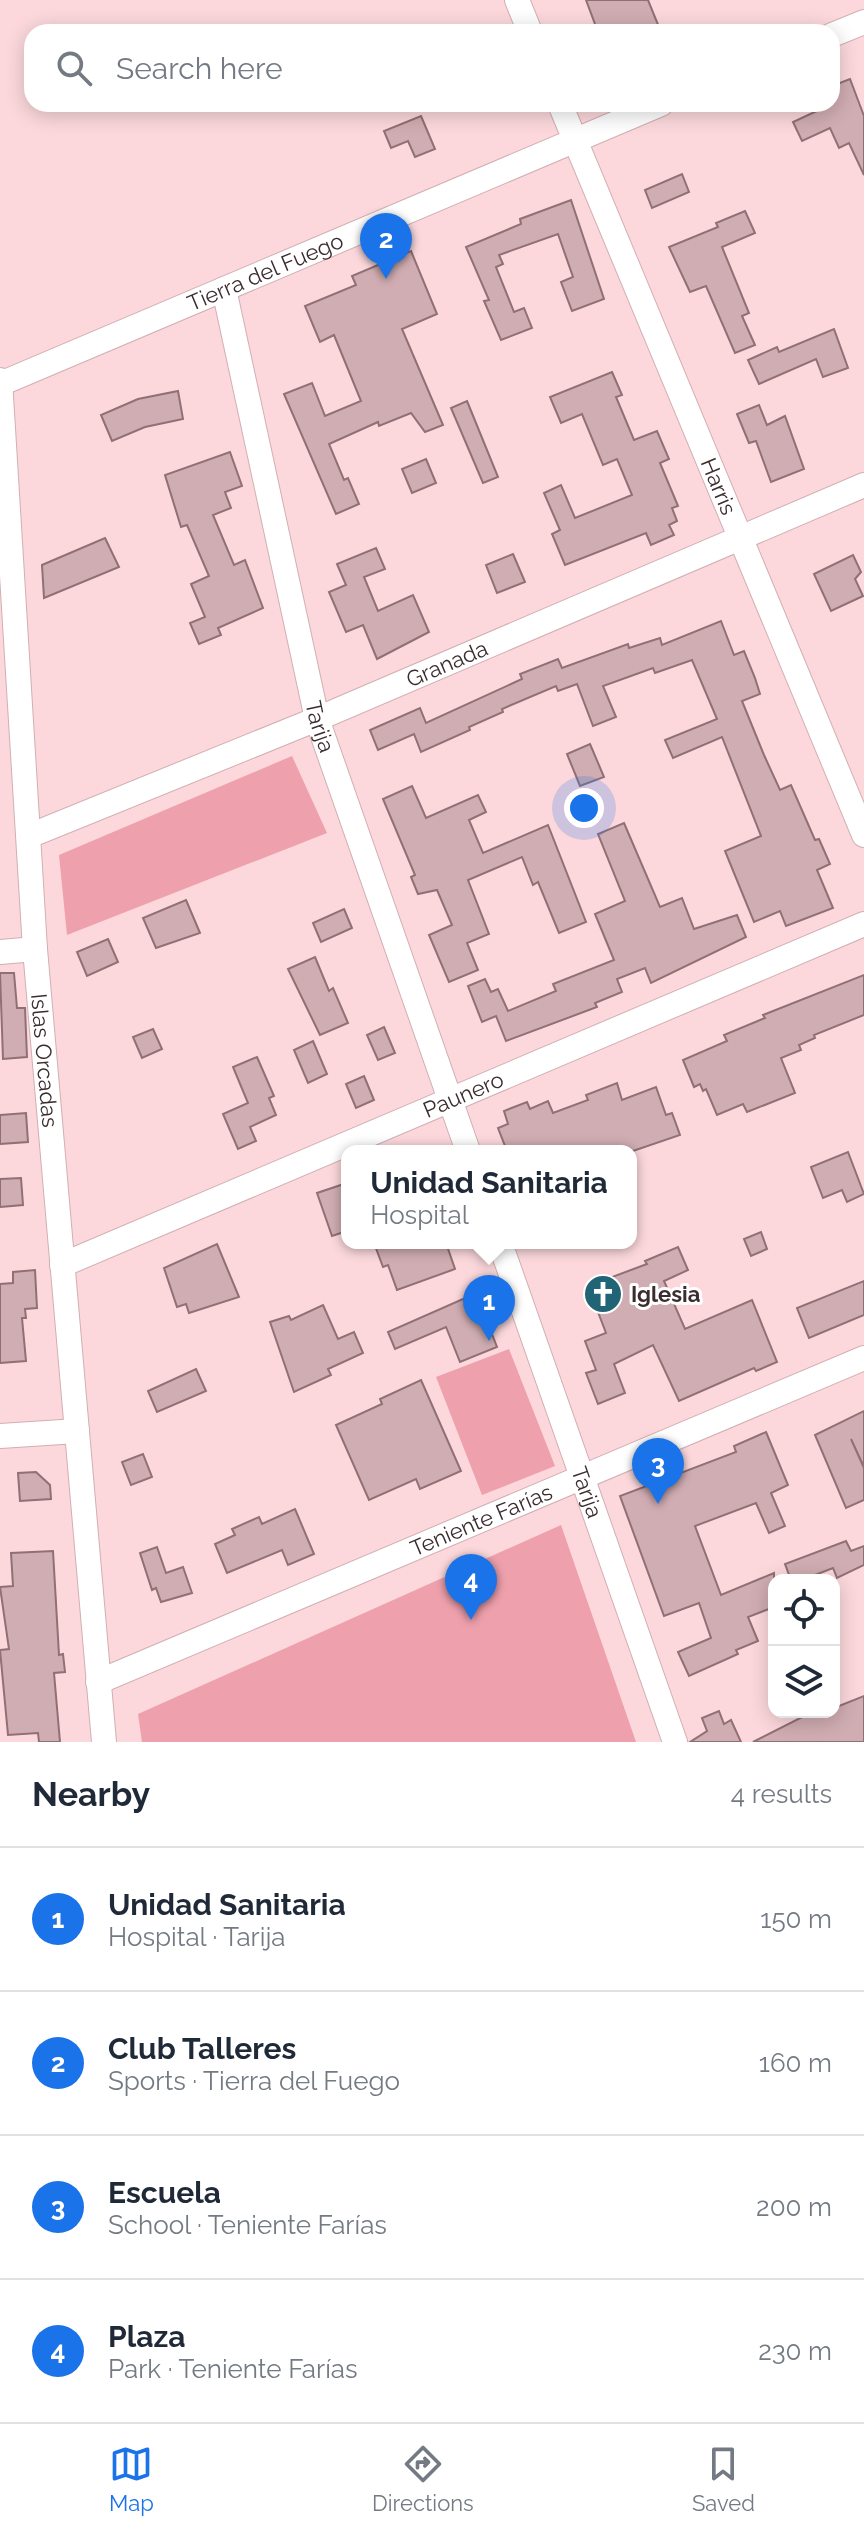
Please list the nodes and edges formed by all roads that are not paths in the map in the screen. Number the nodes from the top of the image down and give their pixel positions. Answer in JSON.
{"nodes":[{"id":1,"x":517,"y":0,"type":"edge"},
{"id":2,"x":864,"y":22,"type":"edge"},
{"id":3,"x":527,"y":24,"type":"edge"},
{"id":4,"x":840,"y":32,"type":"edge"},
{"id":5,"x":563,"y":112,"type":"edge"},
{"id":6,"x":641,"y":112,"type":"edge"},
{"id":7,"x":575,"y":139,"type":"junction"},
{"id":8,"x":224,"y":289,"type":"junction"},
{"id":9,"x":1,"y":383,"type":"edge"},
{"id":10,"x":864,"y":485,"type":"edge"},
{"id":11,"x":740,"y":539,"type":"junction"},
{"id":12,"x":317,"y":719,"type":"junction"},
{"id":13,"x":864,"y":835,"type":"edge"},
{"id":14,"x":29,"y":836,"type":"junction"},
{"id":15,"x":864,"y":924,"type":"edge"},
{"id":16,"x":35,"y":949,"type":"junction"},
{"id":17,"x":0,"y":952,"type":"edge"},
{"id":18,"x":450,"y":1101,"type":"junction"},
{"id":19,"x":346,"y":1145,"type":"edge"},
{"id":20,"x":466,"y":1145,"type":"edge"},
{"id":21,"x":341,"y":1147,"type":"edge"},
{"id":22,"x":502,"y":1249,"type":"edge"},
{"id":23,"x":62,"y":1265,"type":"junction"},
{"id":24,"x":864,"y":1358,"type":"edge"},
{"id":25,"x":77,"y":1431,"type":"junction"},
{"id":26,"x":0,"y":1436,"type":"edge"},
{"id":27,"x":581,"y":1475,"type":"junction"},
{"id":28,"x":98,"y":1682,"type":"junction"},
{"id":29,"x":104,"y":1742,"type":"edge"},
{"id":30,"x":675,"y":1742,"type":"edge"}],
"edges":[{"from":1,"to":3,"type":"street"},
{"from":2,"to":4,"type":"street"},
{"from":5,"to":7,"type":"street","name":"Harris"},
{"from":6,"to":7,"type":"street","name":"Tierra del Fuego"},
{"from":7,"to":8,"type":"street","name":"Tierra del Fuego"},
{"from":7,"to":11,"type":"street","name":"Harris"},
{"from":8,"to":9,"type":"street","name":"Tierra del Fuego"},
{"from":8,"to":12,"type":"street","name":"Tarija"},
{"from":9,"to":14,"type":"street","name":"Islas Orcadas"},
{"from":10,"to":11,"type":"street","name":"Granada"},
{"from":11,"to":12,"type":"street","name":"Granada"},
{"from":11,"to":13,"type":"street","name":"Harris"},
{"from":12,"to":14,"type":"street","name":"Granada"},
{"from":12,"to":18,"type":"street","name":"Tarija"},
{"from":14,"to":16,"type":"street","name":"Islas Orcadas"},
{"from":15,"to":18,"type":"street","name":"Paunero"},
{"from":16,"to":17,"type":"street"},
{"from":16,"to":23,"type":"street","name":"Islas Orcadas"},
{"from":18,"to":19,"type":"street","name":"Paunero"},
{"from":18,"to":20,"type":"street","name":"Tarija"},
{"from":21,"to":23,"type":"street","name":"Paunero"},
{"from":22,"to":27,"type":"street","name":"Tarija"},
{"from":23,"to":25,"type":"street","name":"Islas Orcadas"},
{"from":24,"to":27,"type":"street","name":"Teniente Farías"},
{"from":25,"to":26,"type":"street"},
{"from":25,"to":28,"type":"street","name":"Islas Orcadas"},
{"from":27,"to":28,"type":"street","name":"Teniente Farías"},
{"from":27,"to":30,"type":"street","name":"Tarija"},
{"from":28,"to":29,"type":"street","name":"Islas Orcadas"}]}
